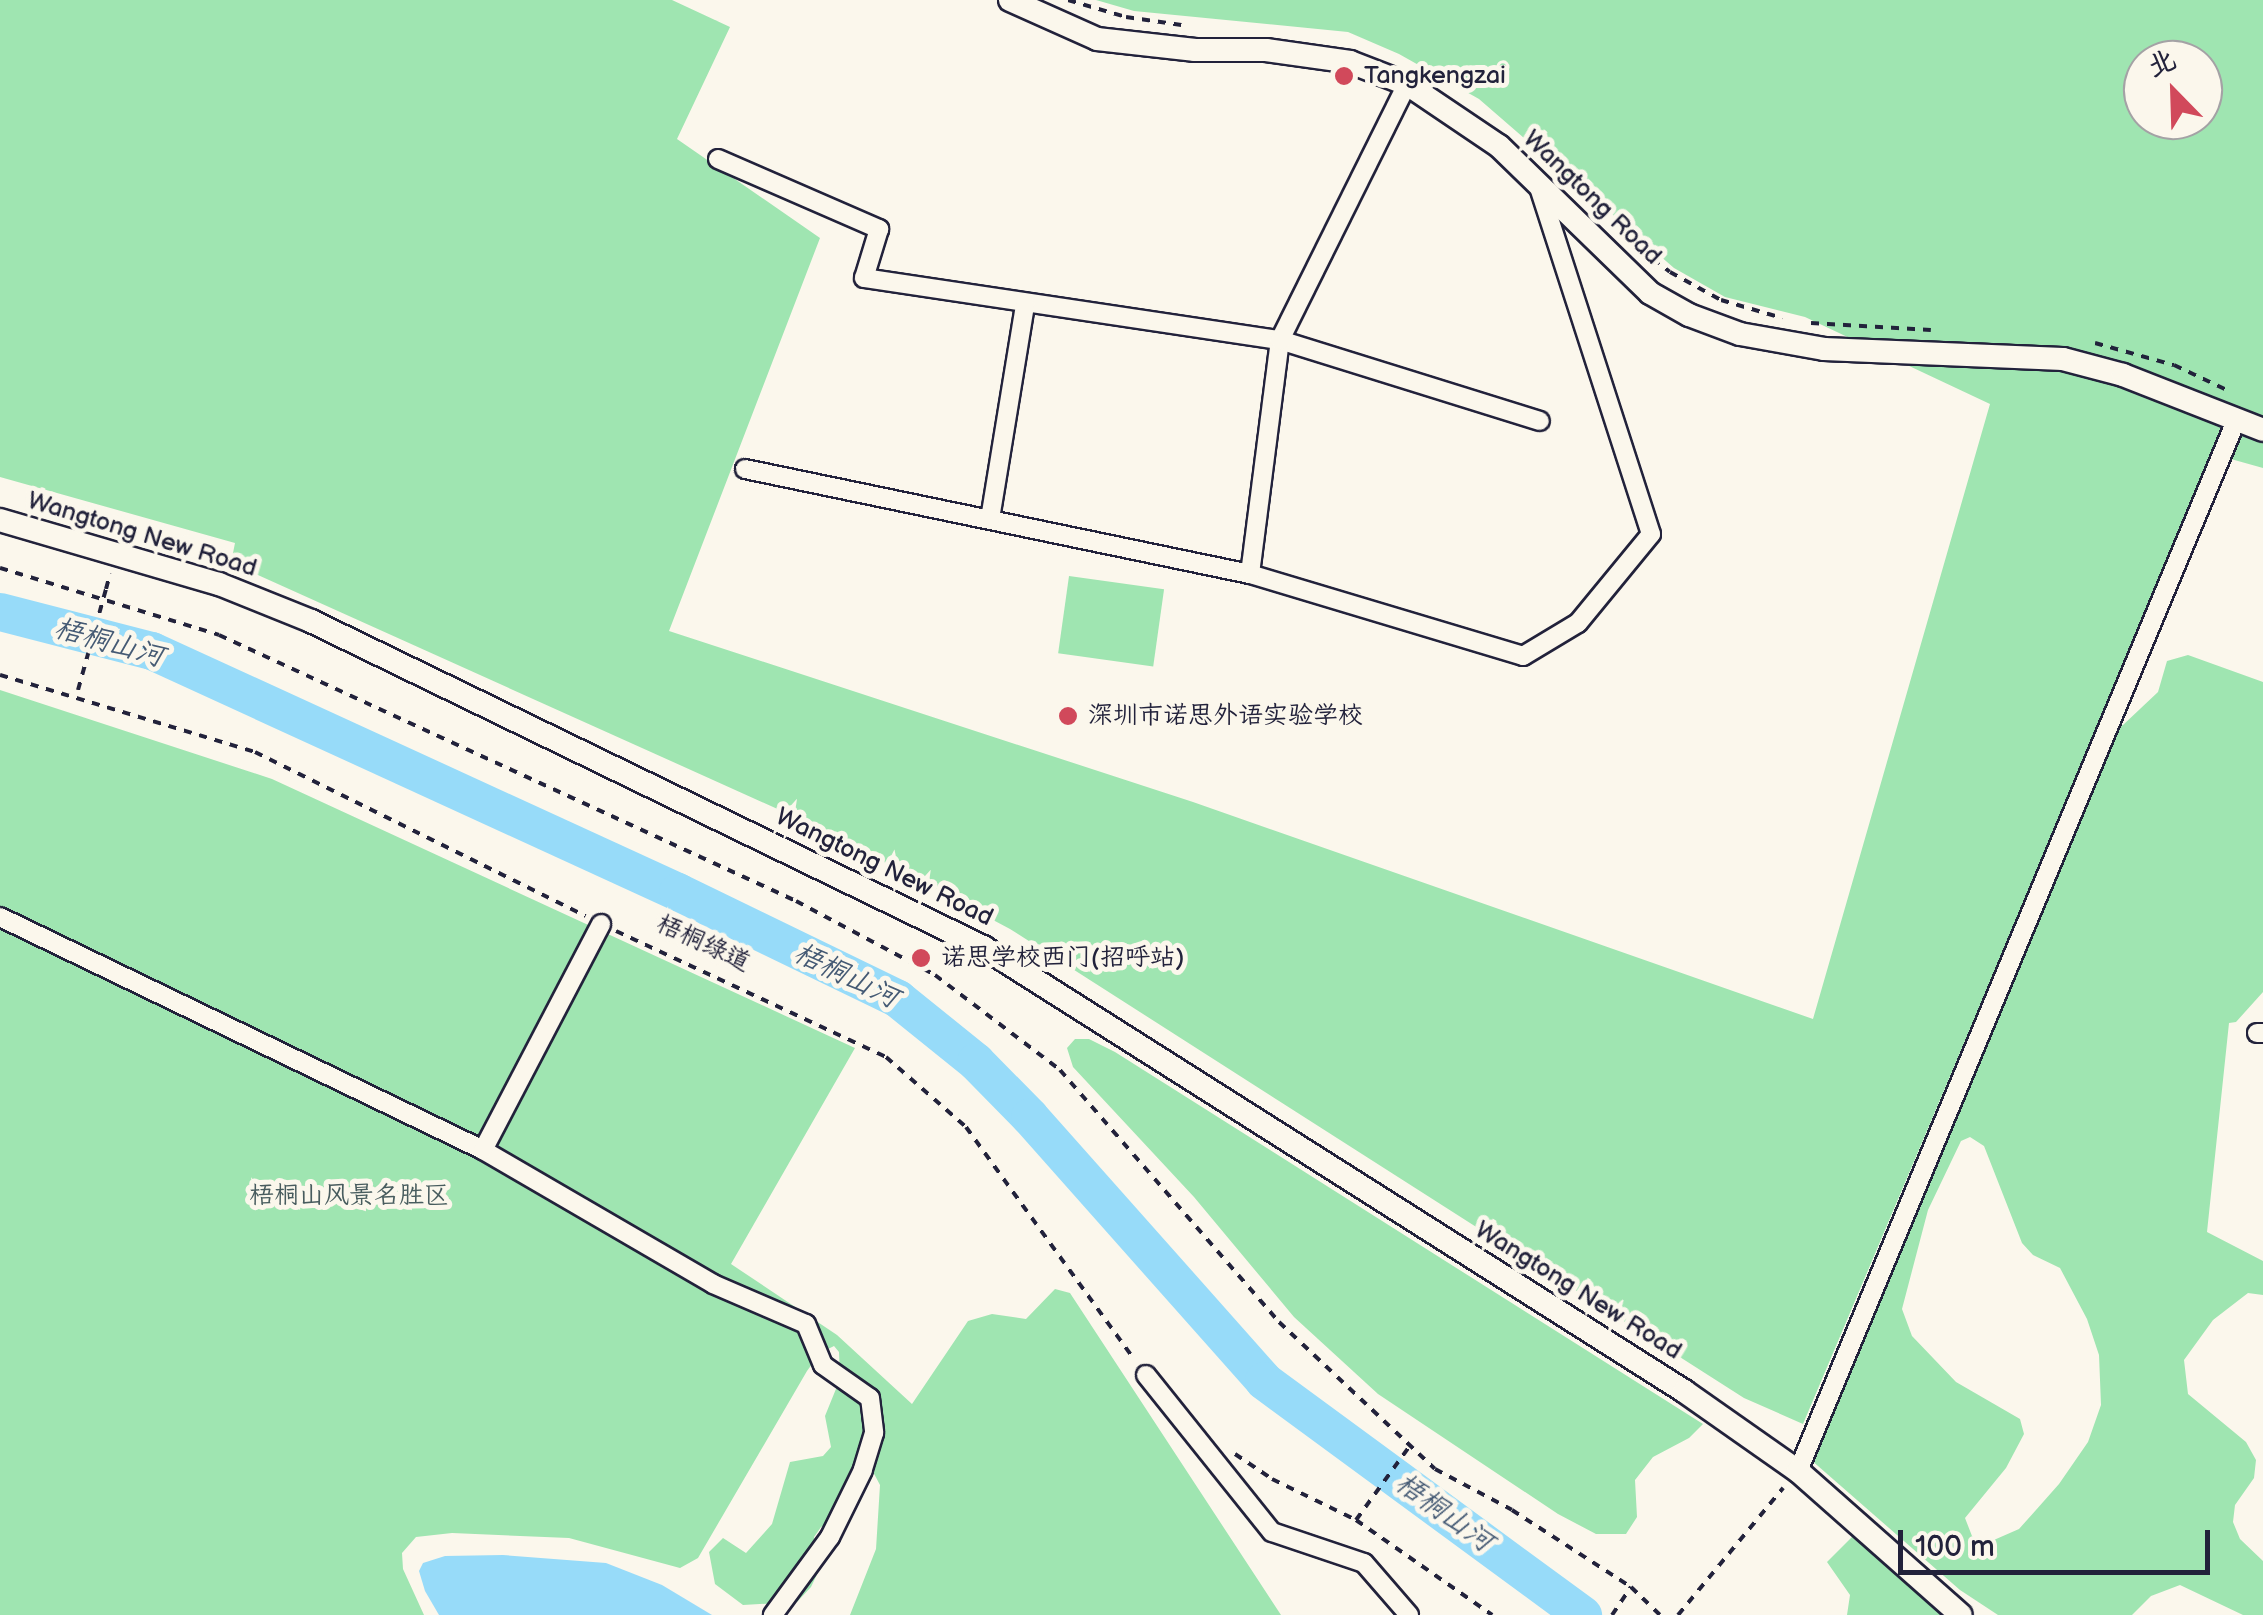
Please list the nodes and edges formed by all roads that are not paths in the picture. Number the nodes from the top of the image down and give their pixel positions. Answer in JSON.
{"nodes":[{"id":1,"x":1010,"y":0,"type":"edge"},
{"id":2,"x":1407,"y":84,"type":"junction"},
{"id":3,"x":718,"y":159,"type":"dead end"},
{"id":4,"x":1537,"y":181,"type":"junction"},
{"id":5,"x":1025,"y":305,"type":"junction"},
{"id":6,"x":1280,"y":340,"type":"junction"},
{"id":7,"x":1540,"y":421,"type":"dead end"},
{"id":8,"x":2236,"y":421,"type":"junction"},
{"id":9,"x":2263,"y":430,"type":"edge"},
{"id":10,"x":745,"y":469,"type":"dead end"},
{"id":11,"x":0,"y":520,"type":"edge"},
{"id":12,"x":990,"y":520,"type":"junction"},
{"id":13,"x":1250,"y":574,"type":"junction"},
{"id":14,"x":0,"y":916,"type":"edge"},
{"id":15,"x":602,"y":924,"type":"road end"},
{"id":16,"x":483,"y":1150,"type":"junction"},
{"id":17,"x":1146,"y":1375,"type":"road end"},
{"id":18,"x":1798,"y":1470,"type":"junction"},
{"id":19,"x":773,"y":1615,"type":"edge"},
{"id":20,"x":1410,"y":1615,"type":"edge"},
{"id":21,"x":1961,"y":1615,"type":"edge"}],
"edges":[{"from":1,"to":2,"type":"street","name":"Wangtong Road"},
{"from":2,"to":4,"type":"street","name":"Wangtong Road"},
{"from":2,"to":6,"type":"street"},
{"from":3,"to":5,"type":"street"},
{"from":4,"to":8,"type":"street","name":"Wangtong Road"},
{"from":4,"to":13,"type":"street"},
{"from":5,"to":6,"type":"street"},
{"from":5,"to":12,"type":"street"},
{"from":6,"to":7,"type":"street"},
{"from":6,"to":13,"type":"street"},
{"from":8,"to":9,"type":"street","name":"Wangtong Road"},
{"from":8,"to":18,"type":"street"},
{"from":10,"to":12,"type":"street"},
{"from":11,"to":18,"type":"street","name":"Wangtong New Road"},
{"from":12,"to":13,"type":"street"},
{"from":14,"to":16,"type":"street"},
{"from":15,"to":16,"type":"street"},
{"from":16,"to":19,"type":"street"},
{"from":17,"to":20,"type":"street"},
{"from":18,"to":21,"type":"street","name":"Wangtong New Road"}]}
